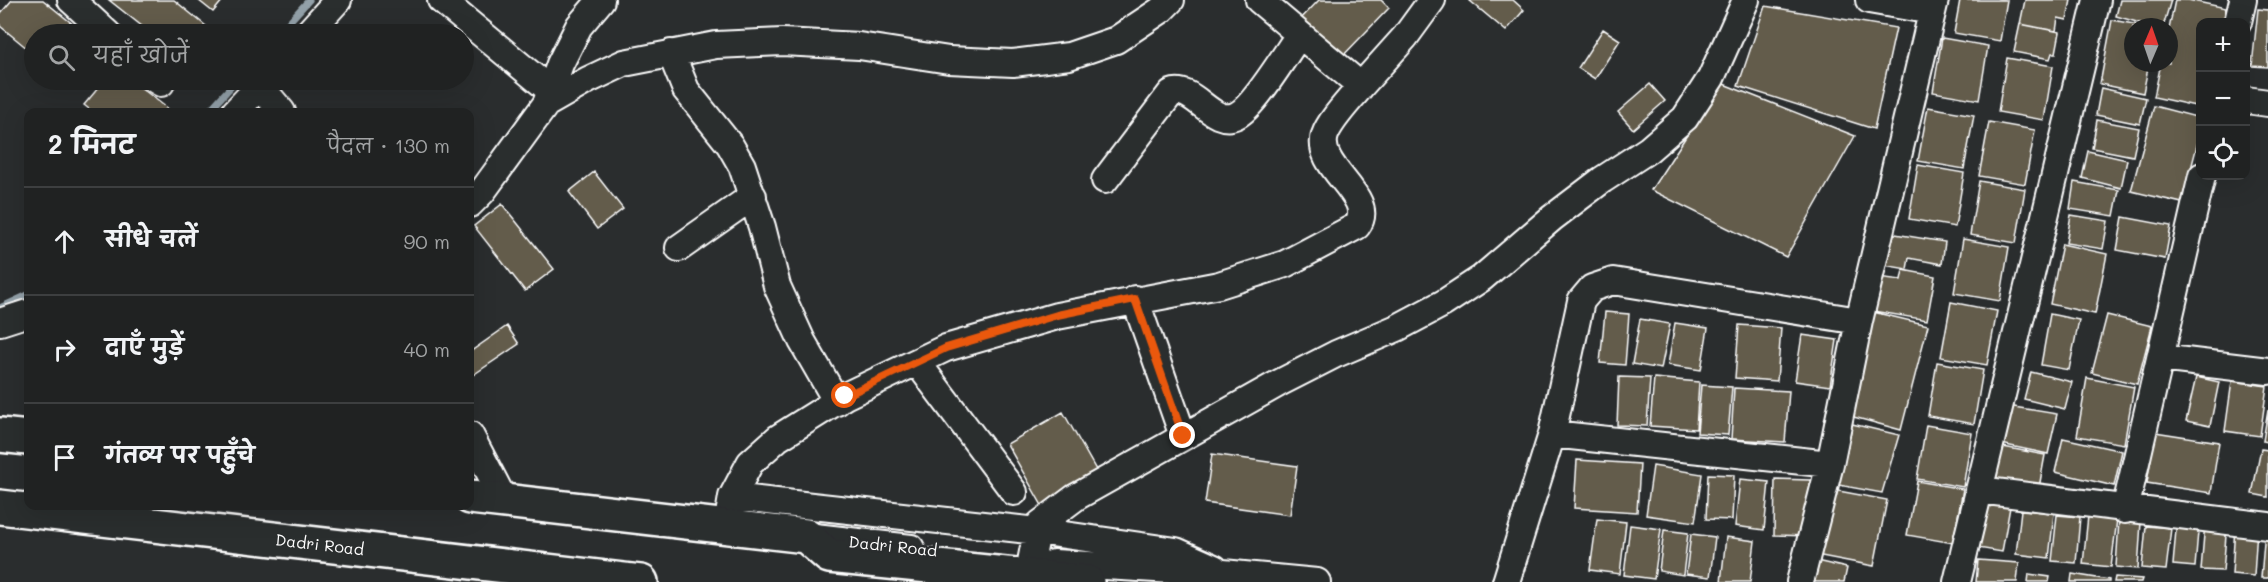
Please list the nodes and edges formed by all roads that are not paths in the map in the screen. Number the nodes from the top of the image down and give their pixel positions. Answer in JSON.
{"nodes":[{"id":1,"x":71,"y":0,"type":"edge"},
{"id":2,"x":338,"y":0,"type":"edge"},
{"id":3,"x":441,"y":0,"type":"edge"},
{"id":4,"x":601,"y":0,"type":"edge"},
{"id":5,"x":1171,"y":0,"type":"edge"},
{"id":6,"x":1259,"y":0,"type":"edge"},
{"id":7,"x":1432,"y":0,"type":"edge"},
{"id":8,"x":1746,"y":0,"type":"edge"},
{"id":9,"x":1869,"y":0,"type":"edge"},
{"id":10,"x":2097,"y":0,"type":"edge"},
{"id":11,"x":2243,"y":0,"type":"edge"},
{"id":12,"x":1934,"y":6,"type":"edge"},
{"id":13,"x":2239,"y":18,"type":"edge"},
{"id":14,"x":97,"y":24,"type":"edge"},
{"id":15,"x":316,"y":24,"type":"edge"},
{"id":16,"x":467,"y":24,"type":"edge"},
{"id":17,"x":474,"y":30,"type":"edge"},
{"id":18,"x":1299,"y":35,"type":"junction"},
{"id":19,"x":671,"y":53,"type":"junction"},
{"id":20,"x":1360,"y":86,"type":"junction"},
{"id":21,"x":255,"y":90,"type":"edge"},
{"id":22,"x":267,"y":90,"type":"edge"},
{"id":23,"x":548,"y":98,"type":"junction"},
{"id":24,"x":2250,"y":101,"type":"edge"},
{"id":25,"x":2268,"y":103,"type":"edge"},
{"id":26,"x":239,"y":108,"type":"edge"},
{"id":27,"x":279,"y":108,"type":"edge"},
{"id":28,"x":1105,"y":180,"type":"dead end"},
{"id":29,"x":2201,"y":180,"type":"edge"},
{"id":30,"x":753,"y":196,"type":"junction"},
{"id":31,"x":474,"y":200,"type":"edge"},
{"id":32,"x":679,"y":248,"type":"dead end"},
{"id":33,"x":1135,"y":299,"type":"junction"},
{"id":34,"x":24,"y":315,"type":"edge"},
{"id":35,"x":1858,"y":321,"type":"junction"},
{"id":36,"x":0,"y":322,"type":"edge"},
{"id":37,"x":2160,"y":358,"type":"junction"},
{"id":38,"x":917,"y":362,"type":"junction"},
{"id":39,"x":2268,"y":371,"type":"edge"},
{"id":40,"x":837,"y":402,"type":"junction"},
{"id":41,"x":1552,"y":434,"type":"junction"},
{"id":42,"x":0,"y":435,"type":"edge"},
{"id":43,"x":1183,"y":436,"type":"junction"},
{"id":44,"x":24,"y":438,"type":"edge"},
{"id":45,"x":474,"y":443,"type":"edge"},
{"id":46,"x":1830,"y":464,"type":"junction"},
{"id":47,"x":1978,"y":490,"type":"junction"},
{"id":48,"x":1014,"y":492,"type":"dead end"},
{"id":49,"x":474,"y":498,"type":"edge"},
{"id":50,"x":505,"y":502,"type":"junction"},
{"id":51,"x":0,"y":507,"type":"edge"},
{"id":52,"x":24,"y":508,"type":"edge"},
{"id":53,"x":54,"y":510,"type":"edge"},
{"id":54,"x":2125,"y":510,"type":"junction"},
{"id":55,"x":730,"y":512,"type":"junction"},
{"id":56,"x":232,"y":520,"type":"edge"},
{"id":57,"x":2268,"y":526,"type":"edge"},
{"id":58,"x":1037,"y":531,"type":"junction"},
{"id":59,"x":806,"y":536,"type":"junction"},
{"id":60,"x":1030,"y":562,"type":"junction"},
{"id":61,"x":1223,"y":573,"type":"junction"},
{"id":62,"x":537,"y":576,"type":"edge"},
{"id":63,"x":1304,"y":581,"type":"edge"},
{"id":64,"x":641,"y":582,"type":"edge"},
{"id":65,"x":1087,"y":582,"type":"edge"},
{"id":66,"x":1506,"y":582,"type":"edge"},
{"id":67,"x":1800,"y":582,"type":"edge"},
{"id":68,"x":1957,"y":582,"type":"edge"}],
"edges":[{"from":1,"to":14,"type":"street"},
{"from":2,"to":15,"type":"street"},
{"from":3,"to":16,"type":"street"},
{"from":4,"to":23,"type":"street"},
{"from":5,"to":19,"type":"street"},
{"from":6,"to":18,"type":"street"},
{"from":7,"to":20,"type":"street"},
{"from":8,"to":43,"type":"street"},
{"from":9,"to":12,"type":"street"},
{"from":10,"to":47,"type":"street"},
{"from":11,"to":13,"type":"street"},
{"from":12,"to":35,"type":"street"},
{"from":17,"to":23,"type":"street"},
{"from":18,"to":20,"type":"street"},
{"from":18,"to":28,"type":"street"},
{"from":19,"to":23,"type":"street"},
{"from":19,"to":30,"type":"street"},
{"from":20,"to":33,"type":"street"},
{"from":21,"to":26,"type":"street"},
{"from":22,"to":27,"type":"street"},
{"from":23,"to":31,"type":"street"},
{"from":24,"to":25,"type":"street"},
{"from":29,"to":37,"type":"street"},
{"from":30,"to":32,"type":"street"},
{"from":30,"to":40,"type":"street"},
{"from":33,"to":38,"type":"street"},
{"from":33,"to":43,"type":"street"},
{"from":34,"to":36,"type":"street"},
{"from":35,"to":41,"type":"street"},
{"from":35,"to":46,"type":"street"},
{"from":37,"to":39,"type":"street"},
{"from":37,"to":54,"type":"street"},
{"from":38,"to":40,"type":"street"},
{"from":38,"to":48,"type":"street"},
{"from":40,"to":55,"type":"street"},
{"from":41,"to":46,"type":"street"},
{"from":41,"to":66,"type":"street"},
{"from":42,"to":44,"type":"main road"},
{"from":43,"to":58,"type":"street"},
{"from":45,"to":50,"type":"street"},
{"from":46,"to":67,"type":"street"},
{"from":47,"to":54,"type":"street"},
{"from":47,"to":68,"type":"street"},
{"from":49,"to":50,"type":"main road","name":"Dadri Road"},
{"from":50,"to":55,"type":"main road","name":"Dadri Road"},
{"from":51,"to":52,"type":"main road","name":"Dadri Road"},
{"from":53,"to":56,"type":"main road","name":"Dadri Road"},
{"from":54,"to":57,"type":"street"},
{"from":55,"to":58,"type":"street"},
{"from":55,"to":59,"type":"main road","name":"Dadri Road"},
{"from":56,"to":62,"type":"main road","name":"Dadri Road"},
{"from":58,"to":60,"type":"street"},
{"from":58,"to":61,"type":"street"},
{"from":59,"to":60,"type":"street","name":"Dadri Road"},
{"from":59,"to":65,"type":"main road"},
{"from":60,"to":61,"type":"street","name":"Dadri Road"},
{"from":61,"to":63,"type":"street","name":"Dadri Road"},
{"from":62,"to":64,"type":"main road","name":"Dadri Road"}]}
